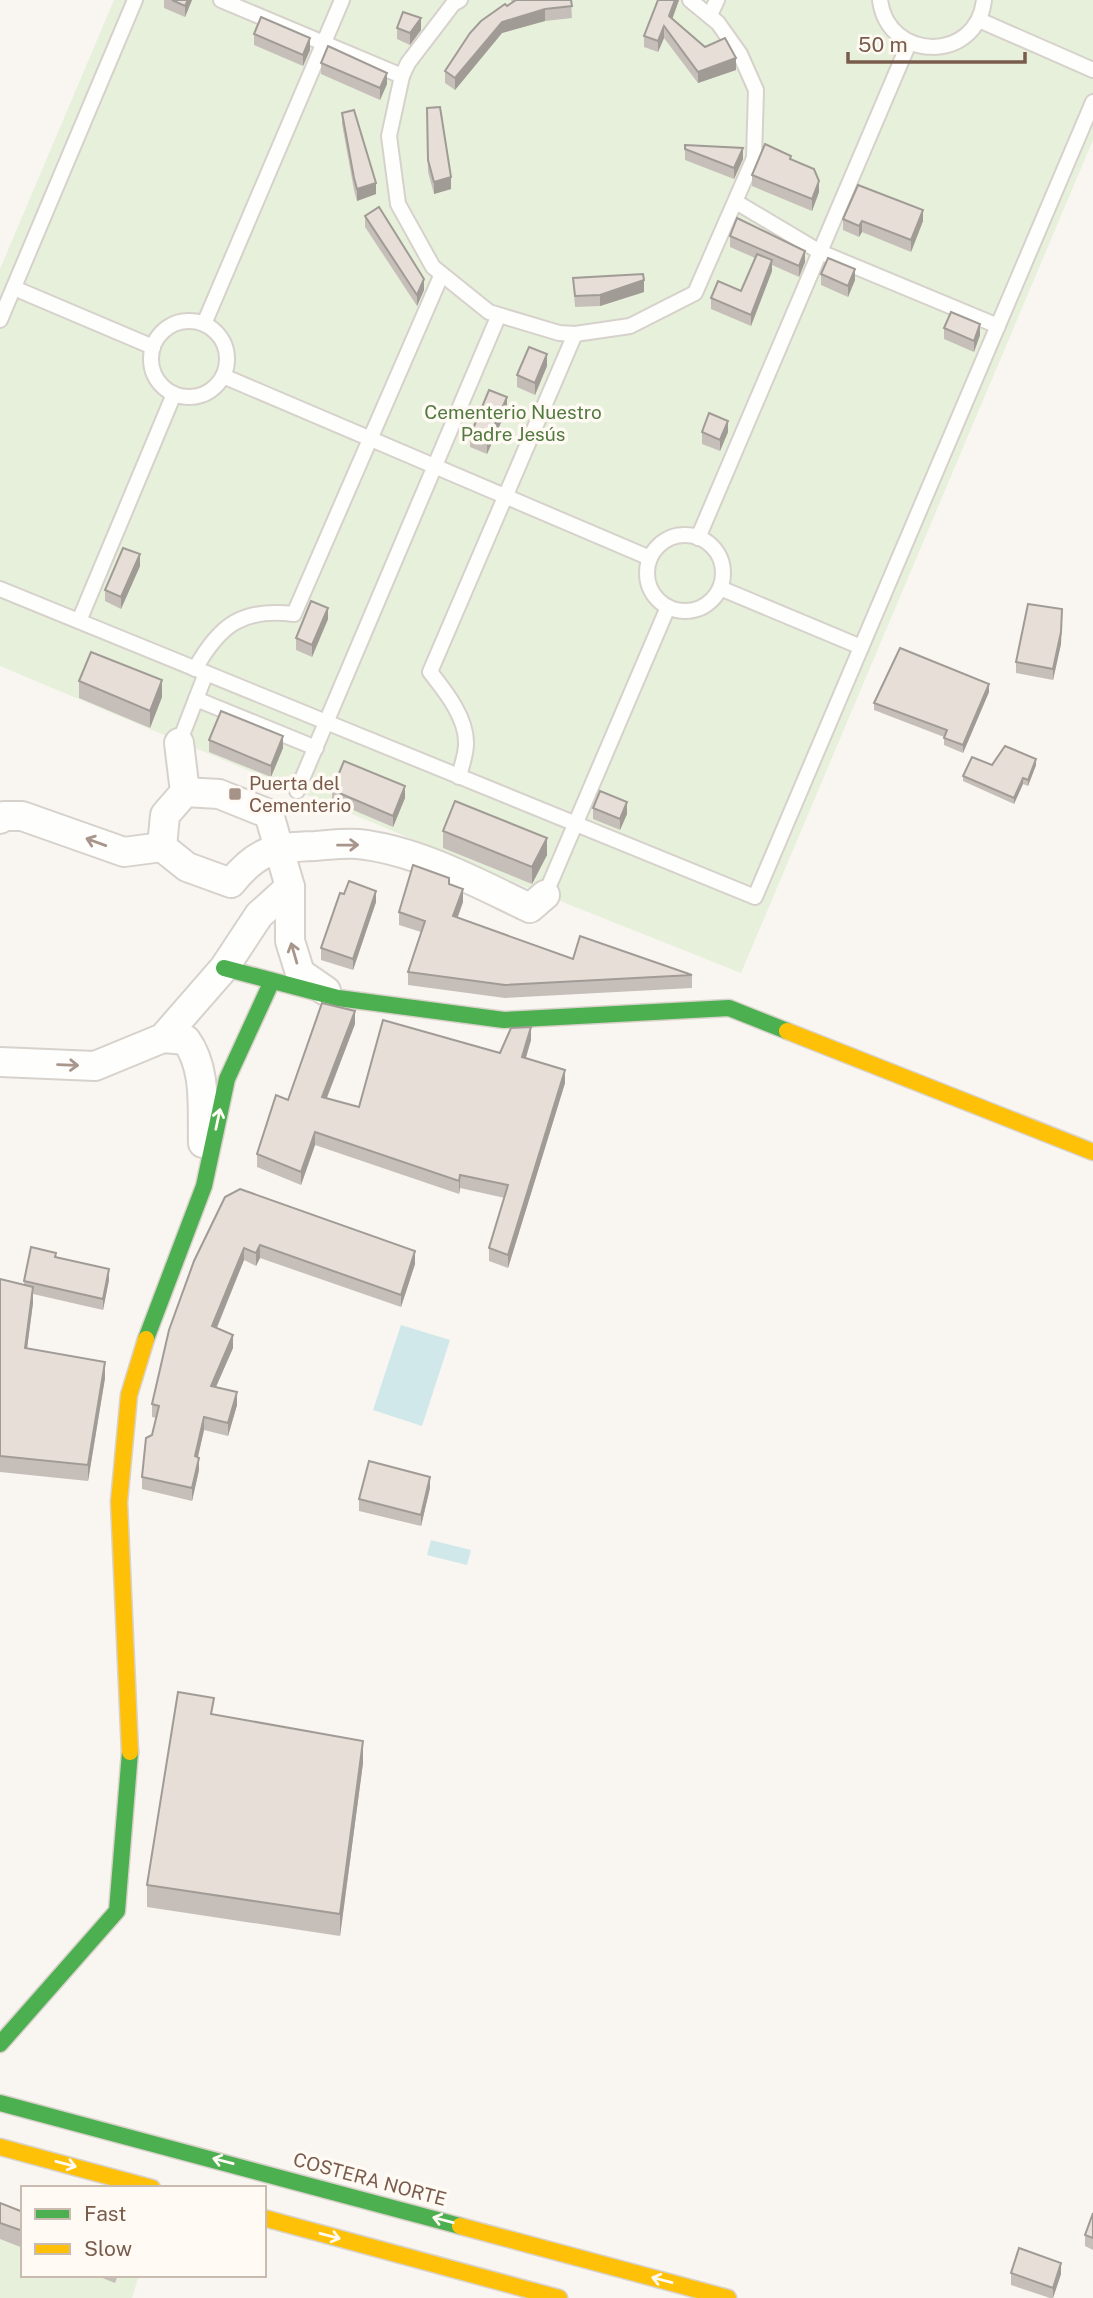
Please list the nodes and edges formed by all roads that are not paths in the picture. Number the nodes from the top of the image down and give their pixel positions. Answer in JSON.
{"nodes":[{"id":1,"x":135,"y":0,"type":"edge"},
{"id":2,"x":221,"y":0,"type":"edge"},
{"id":3,"x":342,"y":0,"type":"edge"},
{"id":4,"x":460,"y":0,"type":"edge"},
{"id":5,"x":690,"y":0,"type":"edge"},
{"id":6,"x":717,"y":0,"type":"edge"},
{"id":7,"x":880,"y":0,"type":"edge"},
{"id":8,"x":984,"y":0,"type":"edge"},
{"id":9,"x":710,"y":15,"type":"junction"},
{"id":10,"x":979,"y":20,"type":"junction"},
{"id":11,"x":324,"y":43,"type":"junction"},
{"id":12,"x":909,"y":43,"type":"junction"},
{"id":13,"x":1093,"y":70,"type":"edge"},
{"id":14,"x":401,"y":76,"type":"junction"},
{"id":15,"x":1093,"y":103,"type":"edge"},
{"id":16,"x":736,"y":202,"type":"junction"},
{"id":17,"x":820,"y":252,"type":"junction"},
{"id":18,"x":441,"y":276,"type":"junction"},
{"id":19,"x":14,"y":288,"type":"junction"},
{"id":20,"x":498,"y":317,"type":"junction"},
{"id":21,"x":0,"y":320,"type":"edge"},
{"id":22,"x":204,"y":324,"type":"junction"},
{"id":23,"x":998,"y":326,"type":"junction"},
{"id":24,"x":575,"y":334,"type":"junction"},
{"id":25,"x":153,"y":347,"type":"junction"},
{"id":26,"x":223,"y":376,"type":"junction"},
{"id":27,"x":174,"y":394,"type":"junction"},
{"id":28,"x":370,"y":439,"type":"junction"},
{"id":29,"x":435,"y":466,"type":"junction"},
{"id":30,"x":505,"y":496,"type":"junction"},
{"id":31,"x":698,"y":537,"type":"junction"},
{"id":32,"x":650,"y":558,"type":"junction"},
{"id":33,"x":720,"y":588,"type":"junction"},
{"id":34,"x":0,"y":589,"type":"edge"},
{"id":35,"x":668,"y":607,"type":"junction"},
{"id":36,"x":79,"y":621,"type":"junction"},
{"id":37,"x":861,"y":647,"type":"junction"},
{"id":38,"x":201,"y":671,"type":"junction"},
{"id":39,"x":195,"y":699,"type":"junction"},
{"id":40,"x":326,"y":722,"type":"junction"},
{"id":41,"x":179,"y":743,"type":"joint"},
{"id":42,"x":316,"y":748,"type":"junction"},
{"id":43,"x":459,"y":777,"type":"junction"},
{"id":44,"x":297,"y":791,"type":"dead end"},
{"id":45,"x":185,"y":792,"type":"junction"},
{"id":46,"x":0,"y":819,"type":"edge"},
{"id":47,"x":575,"y":824,"type":"junction"},
{"id":48,"x":162,"y":846,"type":"junction"},
{"id":49,"x":280,"y":847,"type":"junction"},
{"id":50,"x":230,"y":883,"type":"junction"},
{"id":51,"x":290,"y":887,"type":"junction"},
{"id":52,"x":545,"y":895,"type":"joint"},
{"id":53,"x":246,"y":935,"type":"junction"},
{"id":54,"x":224,"y":968,"type":"junction"},
{"id":55,"x":272,"y":981,"type":"junction"},
{"id":56,"x":338,"y":998,"type":"junction"},
{"id":57,"x":163,"y":1038,"type":"junction"},
{"id":58,"x":0,"y":1062,"type":"edge"},
{"id":59,"x":1093,"y":1152,"type":"edge"},
{"id":60,"x":204,"y":1186,"type":"junction"},
{"id":61,"x":0,"y":2044,"type":"edge"},
{"id":62,"x":0,"y":2103,"type":"edge"},
{"id":63,"x":0,"y":2147,"type":"edge"},
{"id":64,"x":145,"y":2186,"type":"edge"},
{"id":65,"x":266,"y":2219,"type":"edge"},
{"id":66,"x":559,"y":2298,"type":"edge"},
{"id":67,"x":728,"y":2298,"type":"edge"}],
"edges":[{"from":1,"to":19,"type":"lane"},
{"from":2,"to":11,"type":"lane"},
{"from":3,"to":11,"type":"lane"},
{"from":4,"to":14,"type":"lane"},
{"from":5,"to":9,"type":"lane"},
{"from":6,"to":9,"type":"lane"},
{"from":7,"to":12,"type":"lane"},
{"from":8,"to":10,"type":"lane"},
{"from":9,"to":16,"type":"lane"},
{"from":10,"to":12,"type":"lane"},
{"from":10,"to":13,"type":"lane"},
{"from":11,"to":14,"type":"lane"},
{"from":11,"to":22,"type":"lane"},
{"from":12,"to":17,"type":"lane"},
{"from":14,"to":18,"type":"lane"},
{"from":15,"to":23,"type":"lane"},
{"from":16,"to":17,"type":"lane"},
{"from":16,"to":24,"type":"lane"},
{"from":17,"to":23,"type":"lane"},
{"from":17,"to":31,"type":"lane"},
{"from":18,"to":20,"type":"lane"},
{"from":18,"to":28,"type":"lane"},
{"from":19,"to":21,"type":"lane"},
{"from":19,"to":25,"type":"lane"},
{"from":20,"to":24,"type":"lane"},
{"from":20,"to":29,"type":"lane"},
{"from":22,"to":25,"type":"lane"},
{"from":22,"to":26,"type":"lane"},
{"from":23,"to":37,"type":"lane"},
{"from":24,"to":30,"type":"lane"},
{"from":25,"to":27,"type":"lane"},
{"from":26,"to":27,"type":"lane"},
{"from":26,"to":28,"type":"lane"},
{"from":27,"to":36,"type":"lane"},
{"from":28,"to":29,"type":"lane"},
{"from":28,"to":38,"type":"lane"},
{"from":29,"to":30,"type":"lane"},
{"from":29,"to":40,"type":"lane"},
{"from":30,"to":32,"type":"lane"},
{"from":30,"to":43,"type":"lane"},
{"from":31,"to":32,"type":"lane"},
{"from":31,"to":33,"type":"lane"},
{"from":32,"to":35,"type":"lane"},
{"from":33,"to":35,"type":"lane"},
{"from":33,"to":37,"type":"lane"},
{"from":34,"to":36,"type":"lane"},
{"from":35,"to":47,"type":"lane"},
{"from":36,"to":38,"type":"lane"},
{"from":37,"to":47,"type":"lane"},
{"from":38,"to":39,"type":"lane"},
{"from":38,"to":40,"type":"lane"},
{"from":39,"to":41,"type":"lane"},
{"from":39,"to":42,"type":"lane"},
{"from":40,"to":42,"type":"lane"},
{"from":40,"to":43,"type":"lane"},
{"from":41,"to":45,"type":"street"},
{"from":42,"to":44,"type":"lane"},
{"from":43,"to":47,"type":"lane"},
{"from":45,"to":48,"type":"street"},
{"from":45,"to":49,"type":"street"},
{"from":48,"to":46,"type":"street","one_way":true},
{"from":47,"to":52,"type":"lane"},
{"from":48,"to":50,"type":"street"},
{"from":49,"to":50,"type":"street"},
{"from":49,"to":51,"type":"street"},
{"from":49,"to":52,"type":"street","one_way":true},
{"from":50,"to":53,"type":"street"},
{"from":51,"to":53,"type":"street"},
{"from":56,"to":51,"type":"street","one_way":true},
{"from":53,"to":54,"type":"street"},
{"from":54,"to":55,"type":"street"},
{"from":54,"to":57,"type":"street"},
{"from":55,"to":56,"type":"street"},
{"from":60,"to":55,"type":"street","one_way":true},
{"from":56,"to":59,"type":"street"},
{"from":58,"to":57,"type":"street","one_way":true},
{"from":57,"to":60,"type":"street"},
{"from":60,"to":61,"type":"street"},
{"from":67,"to":62,"type":"street","name":"COSTERA NORTE","one_way":true},
{"from":63,"to":64,"type":"street","one_way":true},
{"from":65,"to":66,"type":"street","one_way":true}]}
